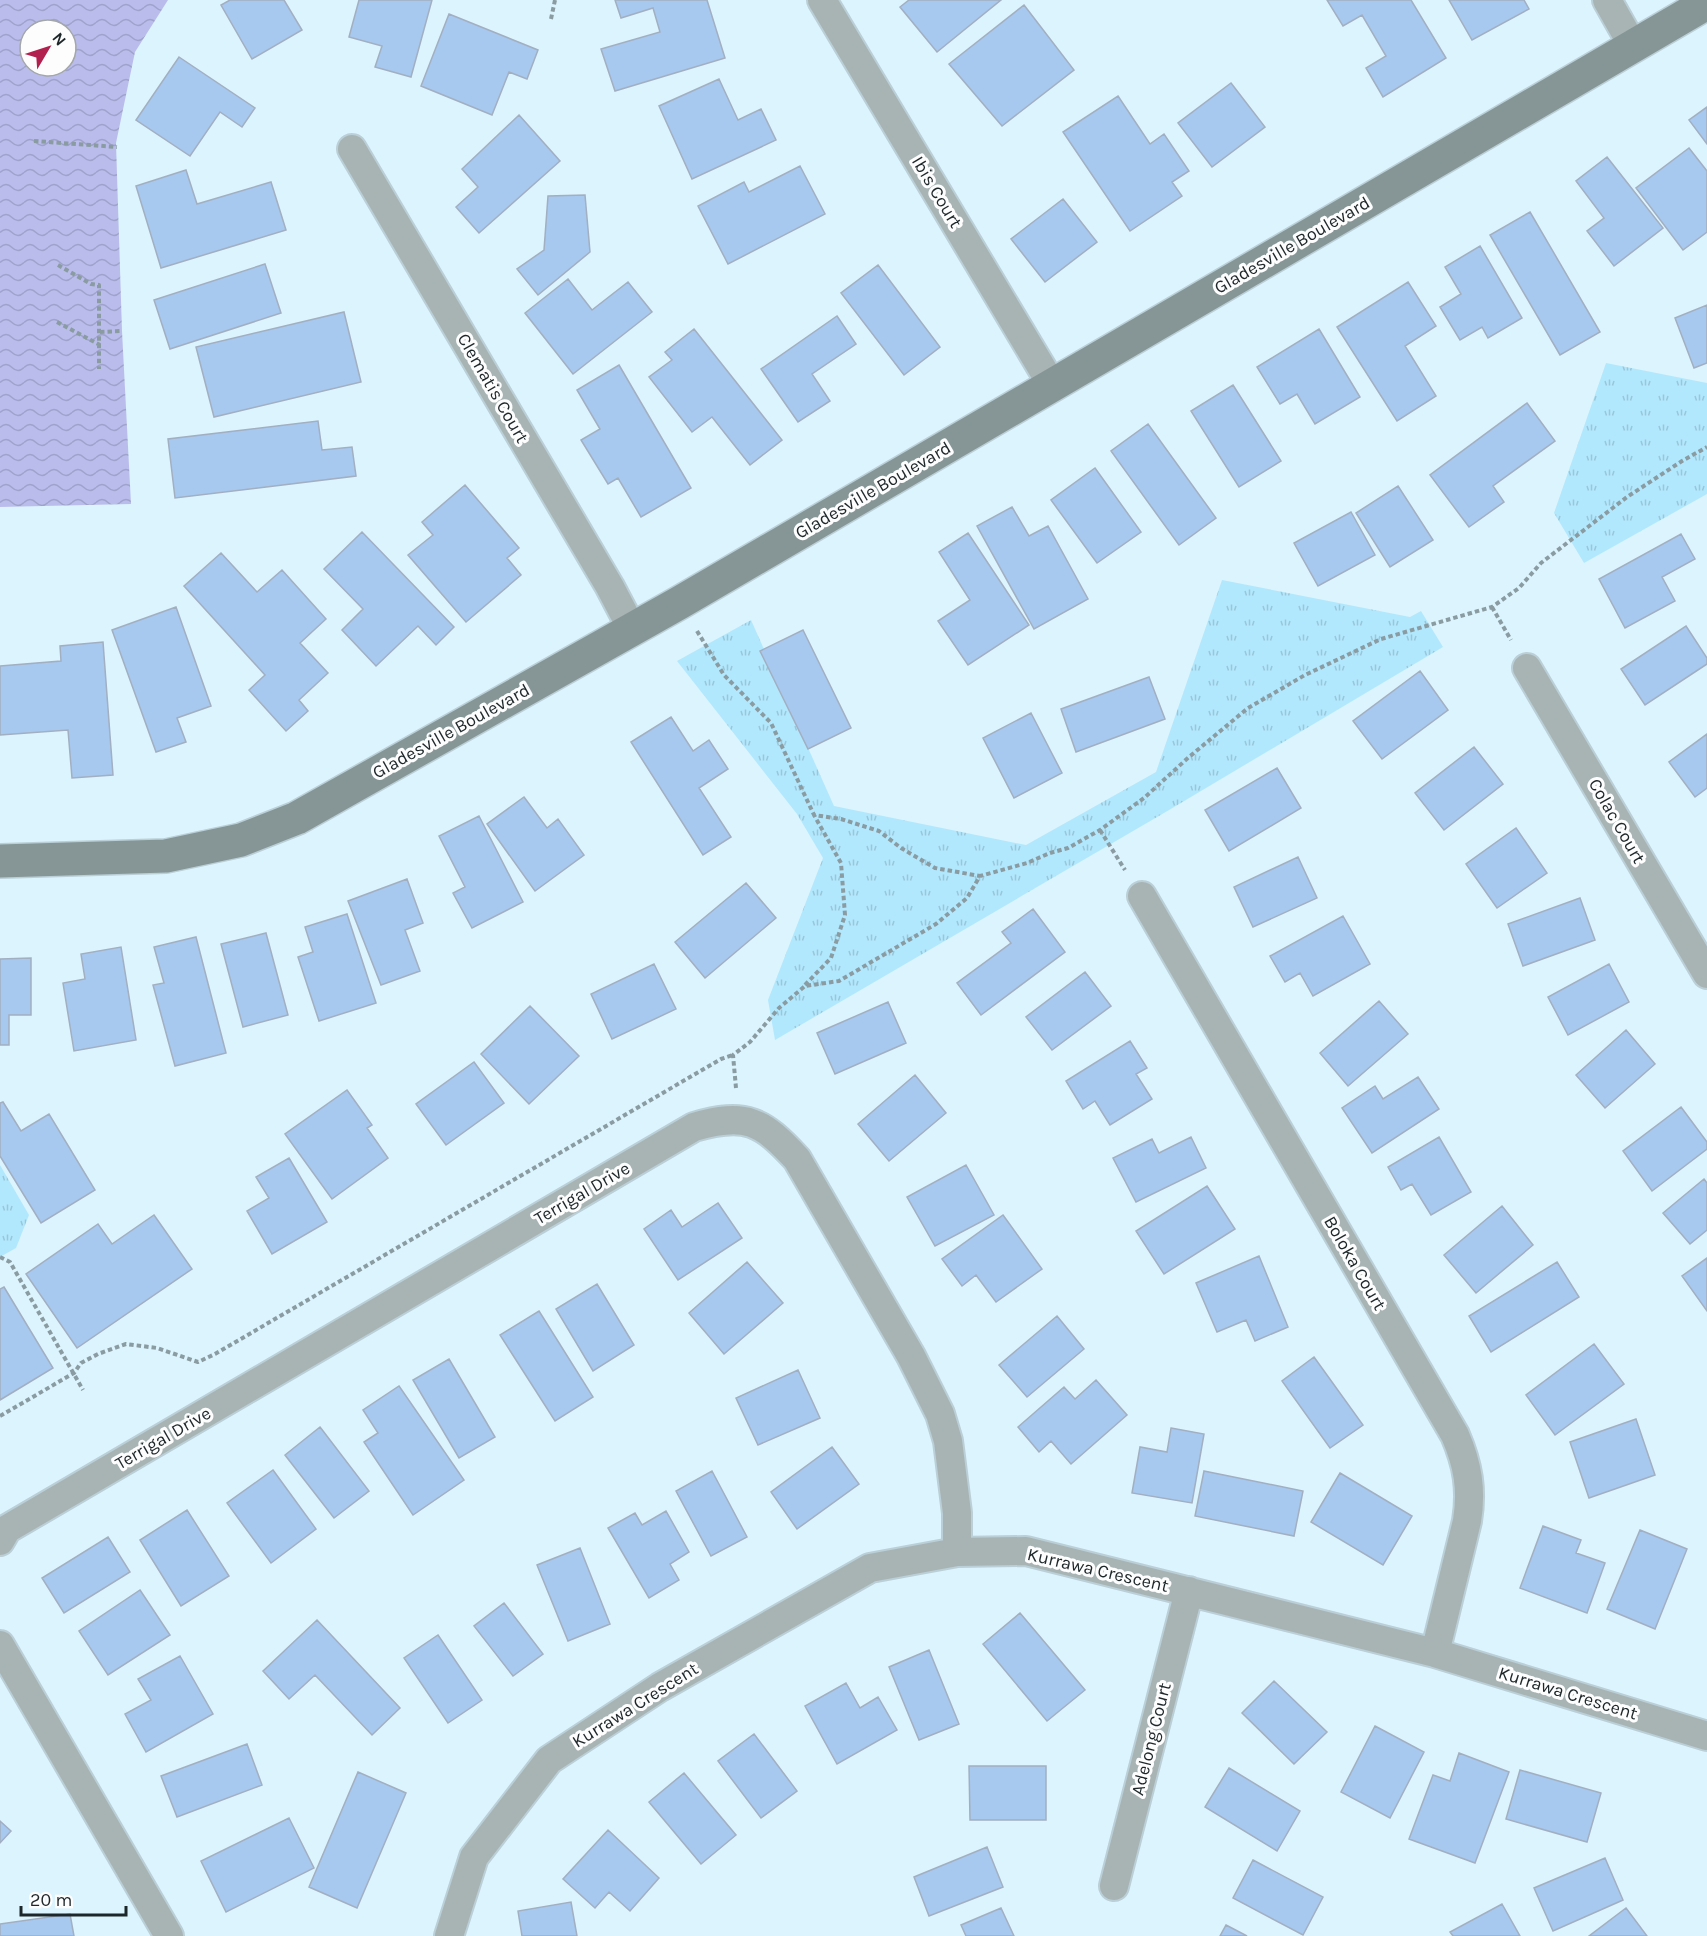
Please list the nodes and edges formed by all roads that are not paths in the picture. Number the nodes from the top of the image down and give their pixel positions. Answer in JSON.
{"nodes":[{"id":1,"x":822,"y":0,"type":"edge"},
{"id":2,"x":1607,"y":0,"type":"edge"},
{"id":3,"x":1707,"y":3,"type":"edge"},
{"id":4,"x":1633,"y":46,"type":"junction"},
{"id":5,"x":352,"y":148,"type":"dead end"},
{"id":6,"x":1052,"y":385,"type":"junction"},
{"id":7,"x":632,"y":629,"type":"junction"},
{"id":8,"x":1527,"y":668,"type":"road end"},
{"id":9,"x":0,"y":861,"type":"edge"},
{"id":10,"x":1142,"y":896,"type":"road end"},
{"id":11,"x":1707,"y":974,"type":"edge"},
{"id":12,"x":0,"y":1541,"type":"edge"},
{"id":13,"x":957,"y":1552,"type":"junction"},
{"id":14,"x":1189,"y":1591,"type":"junction"},
{"id":15,"x":0,"y":1645,"type":"edge"},
{"id":16,"x":1435,"y":1653,"type":"junction"},
{"id":17,"x":1707,"y":1736,"type":"edge"},
{"id":18,"x":1114,"y":1886,"type":"dead end"},
{"id":19,"x":169,"y":1936,"type":"edge"},
{"id":20,"x":449,"y":1936,"type":"edge"}],
"edges":[{"from":1,"to":6,"type":"street","name":"Ibis Court"},
{"from":2,"to":4,"type":"street"},
{"from":3,"to":4,"type":"street","name":"Gladesville Boulevard"},
{"from":4,"to":6,"type":"street","name":"Gladesville Boulevard"},
{"from":5,"to":7,"type":"street","name":"Clematis Court"},
{"from":6,"to":7,"type":"street","name":"Gladesville Boulevard"},
{"from":7,"to":9,"type":"street","name":"Gladesville Boulevard"},
{"from":8,"to":11,"type":"street","name":"Colac Court"},
{"from":10,"to":16,"type":"street","name":"Boloka Court"},
{"from":12,"to":13,"type":"street","name":"Terrigal Drive"},
{"from":13,"to":14,"type":"street","name":"Kurrawa Crescent"},
{"from":13,"to":20,"type":"street","name":"Kurrawa Crescent"},
{"from":14,"to":16,"type":"street","name":"Kurrawa Crescent"},
{"from":14,"to":18,"type":"street","name":"Adelong Court"},
{"from":15,"to":19,"type":"street"},
{"from":16,"to":17,"type":"street","name":"Kurrawa Crescent"}]}
